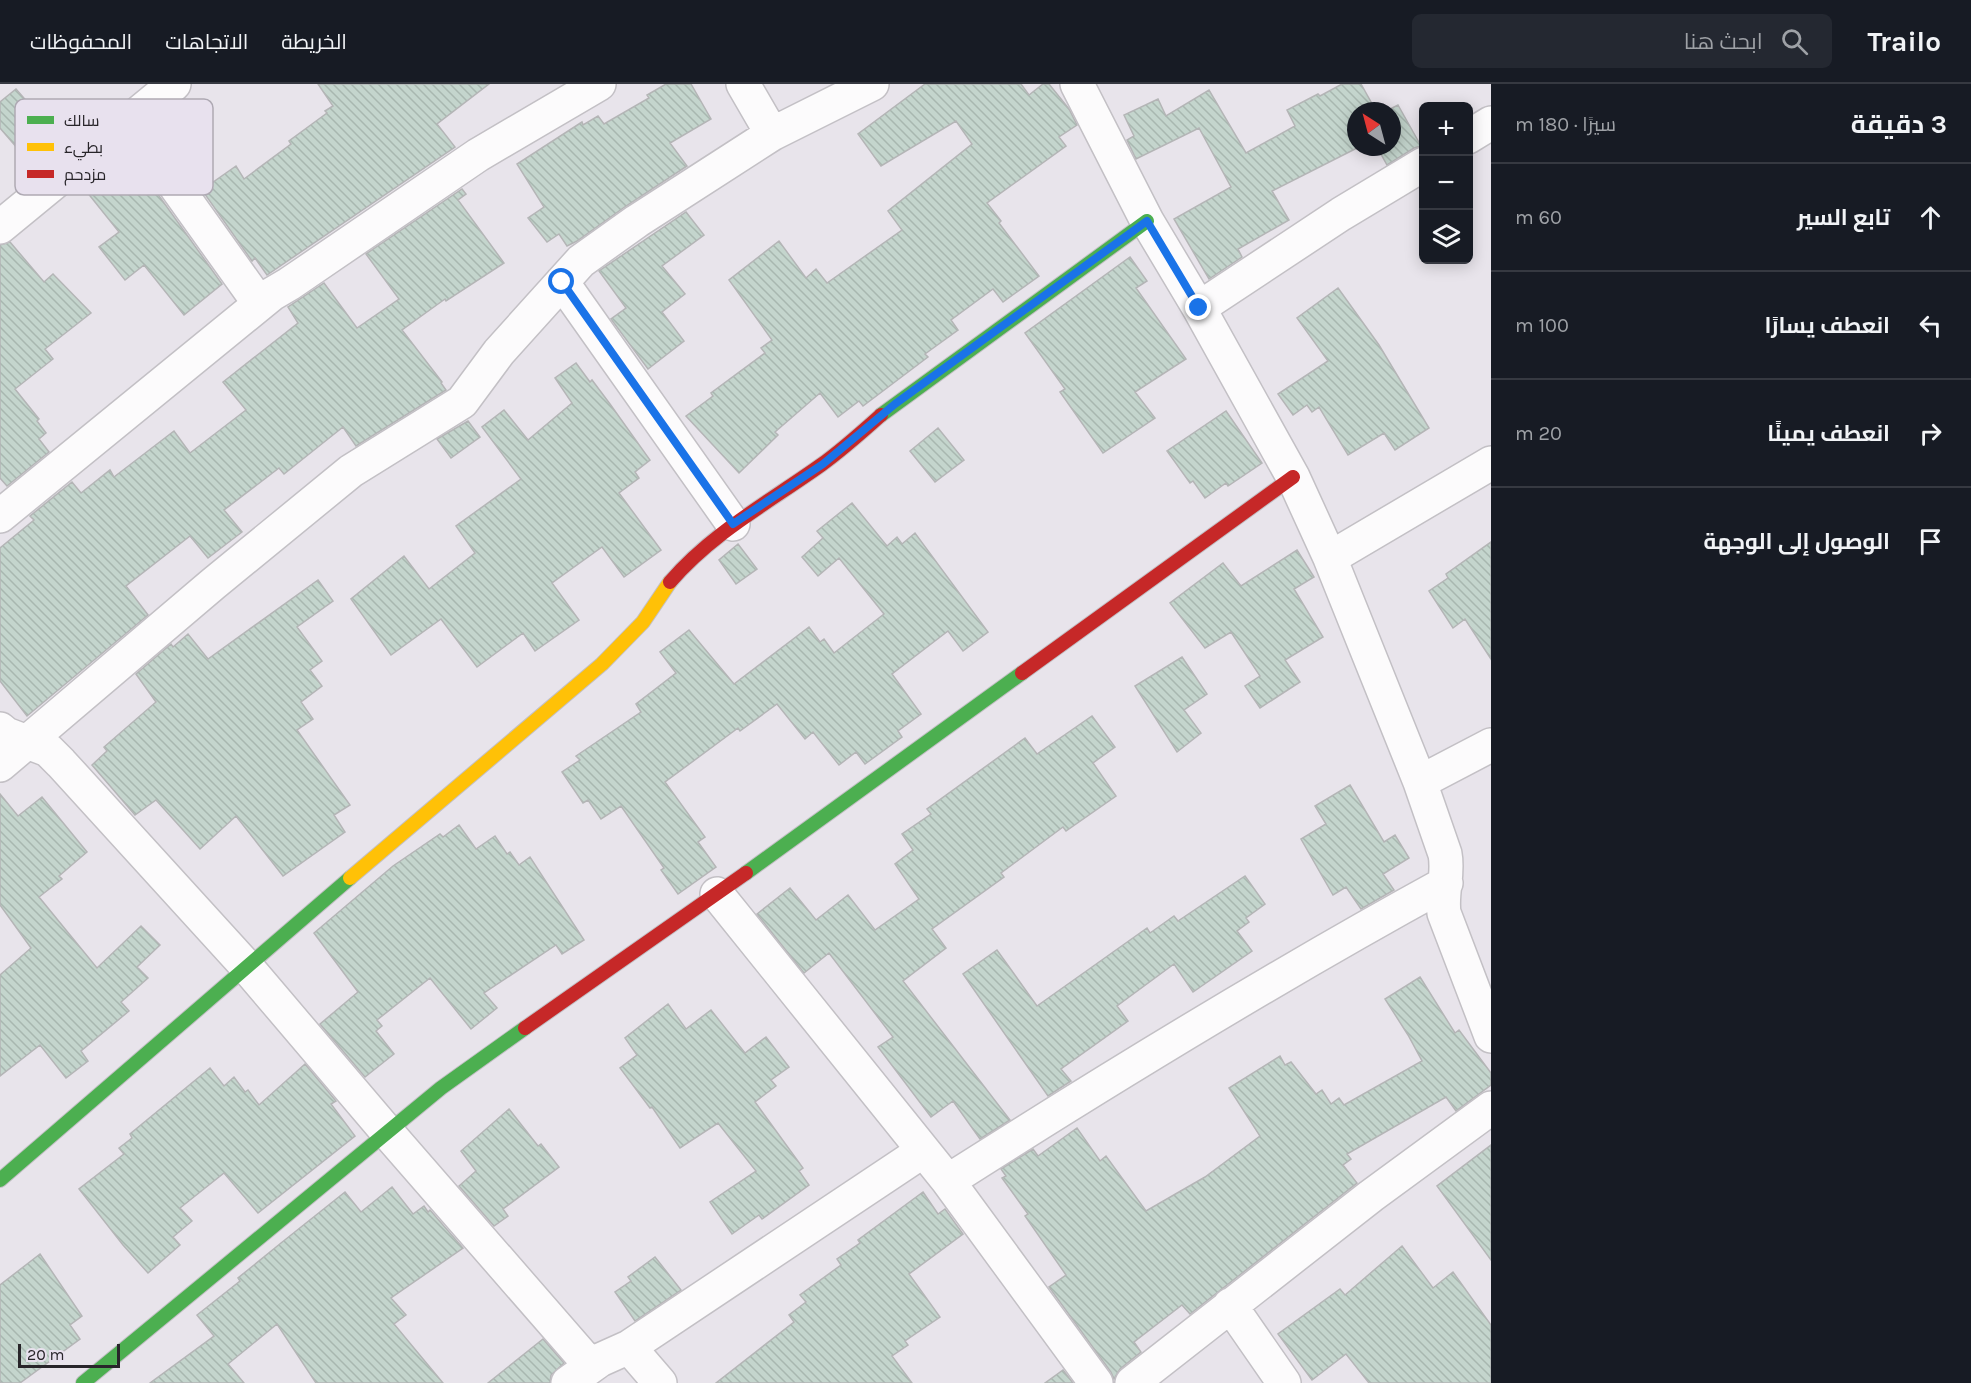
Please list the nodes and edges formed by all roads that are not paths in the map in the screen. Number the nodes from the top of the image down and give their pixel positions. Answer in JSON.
{"nodes":[{"id":1,"x":174,"y":84,"type":"edge"},
{"id":2,"x":599,"y":84,"type":"edge"},
{"id":3,"x":743,"y":84,"type":"edge"},
{"id":4,"x":872,"y":84,"type":"edge"},
{"id":5,"x":1077,"y":84,"type":"edge"},
{"id":6,"x":156,"y":99,"type":"edge"},
{"id":7,"x":1491,"y":123,"type":"edge"},
{"id":8,"x":772,"y":134,"type":"junction"},
{"id":9,"x":1473,"y":134,"type":"edge"},
{"id":10,"x":1419,"y":167,"type":"edge"},
{"id":11,"x":38,"y":195,"type":"edge"},
{"id":12,"x":182,"y":195,"type":"edge"},
{"id":13,"x":1147,"y":221,"type":"junction"},
{"id":14,"x":0,"y":226,"type":"edge"},
{"id":15,"x":562,"y":282,"type":"junction"},
{"id":16,"x":259,"y":303,"type":"junction"},
{"id":17,"x":1199,"y":308,"type":"junction"},
{"id":18,"x":1491,"y":463,"type":"edge"},
{"id":19,"x":1293,"y":477,"type":"junction"},
{"id":20,"x":0,"y":516,"type":"edge"},
{"id":21,"x":733,"y":524,"type":"junction"},
{"id":22,"x":1330,"y":558,"type":"junction"},
{"id":23,"x":14,"y":735,"type":"edge"},
{"id":24,"x":1491,"y":745,"type":"edge"},
{"id":25,"x":0,"y":765,"type":"edge"},
{"id":26,"x":1420,"y":782,"type":"junction"},
{"id":27,"x":1446,"y":883,"type":"junction"},
{"id":28,"x":717,"y":894,"type":"junction"},
{"id":29,"x":246,"y":966,"type":"junction"},
{"id":30,"x":1491,"y":1036,"type":"edge"},
{"id":31,"x":1491,"y":1108,"type":"edge"},
{"id":32,"x":388,"y":1133,"type":"junction"},
{"id":33,"x":923,"y":1151,"type":"junction"},
{"id":34,"x":0,"y":1180,"type":"edge"},
{"id":35,"x":948,"y":1181,"type":"junction"},
{"id":36,"x":1230,"y":1305,"type":"junction"},
{"id":37,"x":629,"y":1347,"type":"junction"},
{"id":38,"x":579,"y":1374,"type":"edge"},
{"id":39,"x":83,"y":1383,"type":"edge"},
{"id":40,"x":660,"y":1383,"type":"edge"},
{"id":41,"x":1096,"y":1383,"type":"edge"},
{"id":42,"x":1132,"y":1383,"type":"edge"},
{"id":43,"x":1284,"y":1383,"type":"edge"}],
"edges":[{"from":1,"to":6,"type":"street"},
{"from":2,"to":16,"type":"street"},
{"from":3,"to":8,"type":"street"},
{"from":4,"to":8,"type":"street"},
{"from":5,"to":13,"type":"street"},
{"from":7,"to":9,"type":"street"},
{"from":8,"to":15,"type":"street"},
{"from":10,"to":17,"type":"street"},
{"from":11,"to":14,"type":"street"},
{"from":12,"to":16,"type":"street"},
{"from":13,"to":17,"type":"street"},
{"from":13,"to":21,"type":"street"},
{"from":15,"to":21,"type":"street"},
{"from":15,"to":23,"type":"street"},
{"from":16,"to":20,"type":"street"},
{"from":17,"to":19,"type":"street"},
{"from":18,"to":22,"type":"street"},
{"from":19,"to":22,"type":"street"},
{"from":19,"to":28,"type":"street"},
{"from":21,"to":29,"type":"street"},
{"from":22,"to":26,"type":"street"},
{"from":23,"to":25,"type":"street"},
{"from":23,"to":29,"type":"street"},
{"from":24,"to":26,"type":"street"},
{"from":26,"to":27,"type":"street"},
{"from":27,"to":30,"type":"street"},
{"from":27,"to":35,"type":"street"},
{"from":28,"to":32,"type":"street"},
{"from":28,"to":33,"type":"street"},
{"from":29,"to":32,"type":"street"},
{"from":29,"to":34,"type":"street"},
{"from":31,"to":36,"type":"street"},
{"from":32,"to":38,"type":"street"},
{"from":32,"to":39,"type":"street"},
{"from":33,"to":35,"type":"street"},
{"from":33,"to":37,"type":"street"},
{"from":35,"to":41,"type":"street"},
{"from":36,"to":42,"type":"street"},
{"from":36,"to":43,"type":"street"},
{"from":37,"to":38,"type":"street"},
{"from":37,"to":40,"type":"street"}]}
